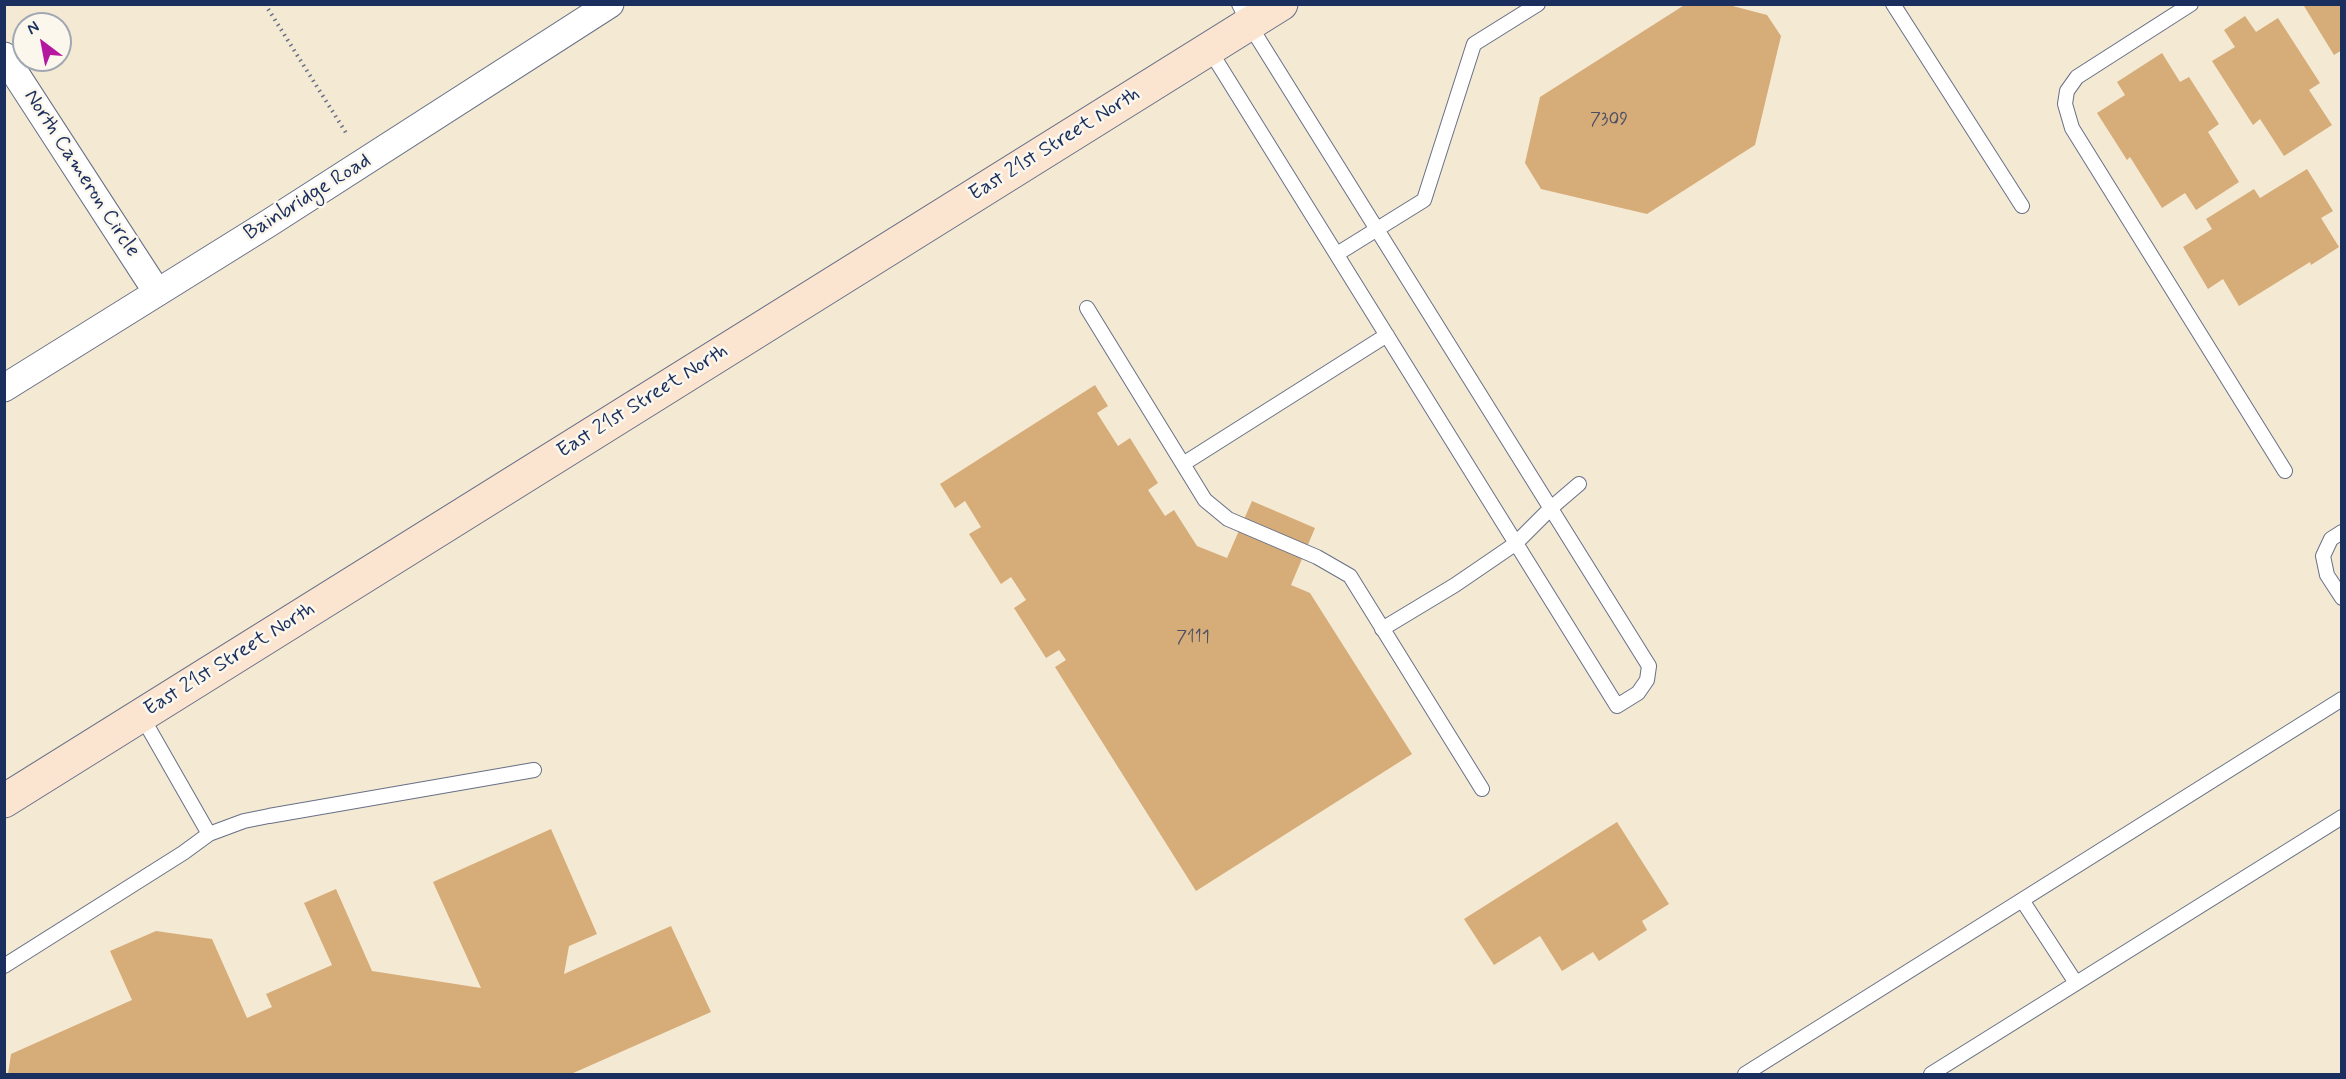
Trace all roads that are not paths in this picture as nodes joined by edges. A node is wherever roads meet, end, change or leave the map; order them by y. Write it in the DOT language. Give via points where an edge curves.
graph roads {
  1 [pos="610,4"];
  2 [pos="1281,4"];
  3 [pos="1538,4"];
  4 [pos="1893,4"];
  5 [pos="2191,4"];
  6 [pos="1244,14"];
  7 [pos="1209,49"];
  8 [pos="4,56"];
  9 [pos="2022,206"];
  10 [pos="1378,230"];
  11 [pos="1337,254"];
  12 [pos="157,292"];
  13 [pos="1087,308"];
  14 [pos="1387,335"];
  15 [pos="4,388"];
  16 [pos="1183,464"];
  17 [pos="2285,471"];
  18 [pos="1579,484"];
  19 [pos="1551,508"];
  20 [pos="2342,532"];
  21 [pos="1515,544"];
  22 [pos="2342,598"];
  23 [pos="1383,629"];
  24 [pos="2342,699"];
  25 [pos="141,715"];
  26 [pos="534,770"];
  27 [pos="1482,789"];
  28 [pos="4,801"];
  29 [pos="2342,817"];
  30 [pos="209,834"];
  31 [pos="2022,900"];
  32 [pos="4,966"];
  33 [pos="2076,983"];
  34 [pos="1745,1074"];
  35 [pos="1931,1074"];
  1 -- 12 [label="street, Bainbridge Road"];
  2 -- 6 [label="main road, East 21st Street North"];
  3 -- 10 [label="lane" via="1474,44 1425,200"];
  4 -- 9 [label="lane"];
  5 -- 17 [label="lane" via="2077,77 2067,91 2065,104 2072,128"];
  6 -- 7 [label="main road, East 21st Street North"];
  6 -- 10 [label="lane"];
  7 -- 11 [label="lane"];
  7 -- 25 [label="main road, East 21st Street North"];
  8 -- 12 [label="street, North Cameron Circle"];
  10 -- 11 [label="lane"];
  10 -- 19 [label="lane"];
  11 -- 14 [label="lane"];
  12 -- 15 [label="street, Bainbridge Road"];
  13 -- 16 [label="lane"];
  14 -- 16 [label="lane"];
  14 -- 21 [label="lane"];
  16 -- 23 [label="lane" via="1205,500 1228,519 1317,557 1350,576"];
  18 -- 19 [label="lane"];
  19 -- 21 [label="lane"];
  19 -- 21 [label="lane" via="1649,666 1647,680 1638,693 1617,706"];
  20 -- 22 [label="lane" via="2331,539 2323,556 2327,575"];
  21 -- 23 [label="lane"];
  23 -- 27 [label="lane"];
  24 -- 31 [label="lane"];
  25 -- 28 [label="main road, East 21st Street North"];
  25 -- 30 [label="lane"];
  26 -- 30 [label="lane" via="269,816"];
  29 -- 33 [label="lane"];
  30 -- 32 [label="lane"];
  31 -- 33 [label="lane"];
  31 -- 34 [label="lane"];
  33 -- 35 [label="lane"];
}
